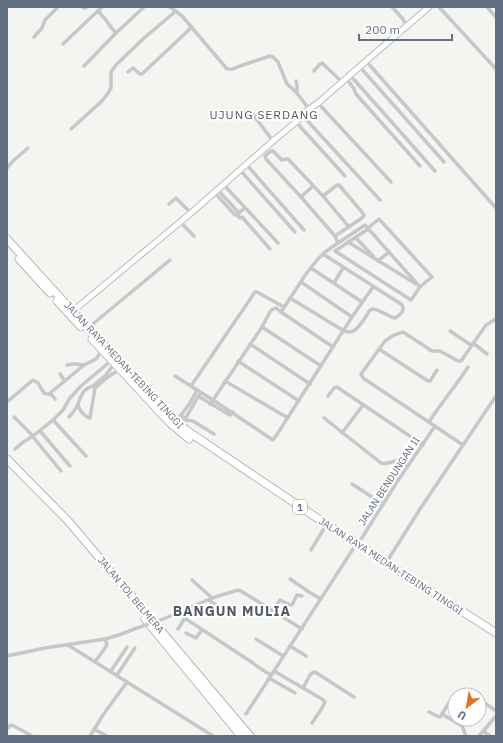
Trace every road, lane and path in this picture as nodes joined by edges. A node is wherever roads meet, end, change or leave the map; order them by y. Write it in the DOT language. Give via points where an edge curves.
graph roads {
  1 [pos="58,7"];
  2 [pos="82,7"];
  3 [pos="87,7"];
  4 [pos="102,7"];
  5 [pos="144,7"];
  6 [pos="170,7"];
  7 [pos="392,7"];
  8 [pos="428,7"];
  9 [pos="439,7"];
  10 [pos="487,7"];
  11 [pos="98,11"];
  12 [pos="176,11"];
  13 [pos="496,17"];
  14 [pos="407,26"];
  15 [pos="192,27"];
  16 [pos="116,33"];
  17 [pos="34,37"];
  18 [pos="63,44"];
  19 [pos="366,61"];
  20 [pos="84,66"];
  21 [pos="360,67"];
  22 [pos="496,69"];
  23 [pos="314,71"];
  24 [pos="128,72"];
  25 [pos="346,79"];
  26 [pos="296,81"];
  27 [pos="298,93"];
  28 [pos="318,103"];
  29 [pos="310,109"];
  30 [pos="303,116"];
  31 [pos="227,117"];
  32 [pos="296,122"];
  33 [pos="71,129"];
  34 [pos="273,141"];
  35 [pos="28,148"];
  36 [pos="444,162"];
  37 [pos="246,164"];
  38 [pos="420,166"];
  39 [pos="7,168"];
  40 [pos="240,170"];
  41 [pos="435,171"];
  42 [pos="346,176"];
  43 [pos="391,182"];
  44 [pos="223,184"];
  45 [pos="313,186"];
  46 [pos="216,191"];
  47 [pos="323,196"];
  48 [pos="301,197"];
  49 [pos="380,200"];
  50 [pos="169,204"];
  51 [pos="245,208"];
  52 [pos="496,208"];
  53 [pos="191,213"];
  54 [pos="239,213"];
  55 [pos="235,214"];
  56 [pos="180,222"];
  57 [pos="349,227"];
  58 [pos="368,229"];
  59 [pos="304,230"];
  60 [pos="295,232"];
  61 [pos="194,236"];
  62 [pos="356,238"];
  63 [pos="7,239"];
  64 [pos="337,239"];
  65 [pos="348,242"];
  66 [pos="278,243"];
  67 [pos="7,246"];
  68 [pos="270,249"];
  69 [pos="389,252"];
  70 [pos="324,253"];
  71 [pos="170,260"];
  72 [pos="377,261"];
  73 [pos="311,268"];
  74 [pos="343,268"];
  75 [pos="301,282"];
  76 [pos="334,282"];
  77 [pos="373,287"];
  78 [pos="420,287"];
  79 [pos="290,298"];
  80 [pos="362,302"];
  81 [pos="284,307"];
  82 [pos="73,311"];
  83 [pos="281,312"];
  84 [pos="352,317"];
  85 [pos="496,319"];
  86 [pos="262,327"];
  87 [pos="88,328"];
  88 [pos="344,331"];
  89 [pos="450,331"];
  90 [pos="250,344"];
  91 [pos="472,344"];
  92 [pos="333,347"];
  93 [pos="380,349"];
  94 [pos="102,350"];
  95 [pos="487,354"];
  96 [pos="238,361"];
  97 [pos="113,362"];
  98 [pos="67,365"];
  99 [pos="84,365"];
  100 [pos="322,366"];
  101 [pos="468,367"];
  102 [pos="120,369"];
  103 [pos="437,370"];
  104 [pos="60,374"];
  105 [pos="107,376"];
  106 [pos="175,376"];
  107 [pos="65,381"];
  108 [pos="225,381"];
  109 [pos="310,384"];
  110 [pos="140,386"];
  111 [pos="192,386"];
  112 [pos="94,387"];
  113 [pos="197,390"];
  114 [pos="201,392"];
  115 [pos="49,394"];
  116 [pos="198,396"];
  117 [pos="328,396"];
  118 [pos="496,396"];
  119 [pos="55,399"];
  120 [pos="213,400"];
  121 [pos="299,401"];
  122 [pos="7,402"];
  123 [pos="210,404"];
  124 [pos="78,405"];
  125 [pos="363,405"];
  126 [pos="233,412"];
  127 [pos="14,417"];
  128 [pos="178,417"];
  129 [pos="69,418"];
  130 [pos="288,418"];
  131 [pos="324,418"];
  132 [pos="185,419"];
  133 [pos="53,420"];
  134 [pos="429,422"];
  135 [pos="181,426"];
  136 [pos="435,426"];
  137 [pos="40,431"];
  138 [pos="342,433"];
  139 [pos="214,434"];
  140 [pos="33,437"];
  141 [pos="463,444"];
  142 [pos="423,445"];
  143 [pos="15,449"];
  144 [pos="86,456"];
  145 [pos="7,459"];
  146 [pos="7,465"];
  147 [pos="70,466"];
  148 [pos="408,466"];
  149 [pos="61,471"];
  150 [pos="352,484"];
  151 [pos="383,504"];
  152 [pos="325,527"];
  153 [pos="85,544"];
  154 [pos="356,545"];
  155 [pos="311,550"];
  156 [pos="386,563"];
  157 [pos="290,579"];
  158 [pos="192,580"];
  159 [pos="302,596"];
  160 [pos="211,599"];
  161 [pos="321,599"];
  162 [pos="199,604"];
  163 [pos="273,611"];
  164 [pos="231,616"];
  165 [pos="185,618"];
  166 [pos="178,628"];
  167 [pos="302,629"];
  168 [pos="202,630"];
  169 [pos="186,633"];
  170 [pos="496,633"];
  171 [pos="496,636"];
  172 [pos="105,639"];
  173 [pos="256,639"];
  174 [pos="68,645"];
  175 [pos="290,646"];
  176 [pos="127,647"];
  177 [pos="135,648"];
  178 [pos="7,656"];
  179 [pos="283,656"];
  180 [pos="306,656"];
  181 [pos="95,662"];
  182 [pos="111,671"];
  183 [pos="274,671"];
  184 [pos="117,676"];
  185 [pos="270,677"];
  186 [pos="127,682"];
  187 [pos="302,688"];
  188 [pos="295,693"];
  189 [pos="354,697"];
  190 [pos="487,705"];
  191 [pos="447,706"];
  192 [pos="496,711"];
  193 [pos="429,712"];
  194 [pos="246,714"];
  195 [pos="442,714"];
  196 [pos="496,716"];
  197 [pos="447,717"];
  198 [pos="312,723"];
  199 [pos="7,729"];
  200 [pos="94,729"];
  201 [pos="483,731"];
  202 [pos="32,736"];
  203 [pos="90,736"];
  204 [pos="108,736"];
  205 [pos="213,736"];
  206 [pos="241,736"];
  207 [pos="250,736"];
  208 [pos="479,736"];
  209 [pos="490,736"];
  1 -- 17 [label="street" via="45,20"];
  2 -- 3 [label="street"];
  4 -- 11 [label="street"];
  5 -- 16 [label="street"];
  6 -- 12 [label="street"];
  7 -- 14 [label="street"];
  8 -- 14 [label="main road"];
  9 -- 22 [label="street"];
  10 -- 13 [label="street"];
  11 -- 16 [label="street"];
  11 -- 18 [label="street"];
  12 -- 15 [label="street"];
  12 -- 33 [label="street" via="116,65 111,72 111,88 108,93"];
  14 -- 19 [label="main road"];
  15 -- 24 [label="street" via="142,74 133,68"];
  15 -- 27 [label="street" via="229,70 270,56 275,58 287,84"];
  16 -- 20 [label="street"];
  19 -- 21 [label="main road"];
  19 -- 52 [label="street"];
  21 -- 25 [label="main road"];
  21 -- 36 [label="street"];
  23 -- 25 [label="street" via="322,63"];
  25 -- 28 [label="main road"];
  25 -- 38 [label="street" via="356,94"];
  25 -- 41 [label="street"];
  26 -- 27 [label="street"];
  27 -- 29 [label="street"];
  28 -- 29 [label="main road"];
  28 -- 43 [label="street"];
  29 -- 30 [label="main road"];
  30 -- 32 [label="main road"];
  30 -- 49 [label="street"];
  31 -- 34 [label="street" via="251,112"];
  32 -- 34 [label="main road"];
  32 -- 42 [label="street"];
  34 -- 37 [label="main road"];
  35 -- 39 [label="street"];
  37 -- 40 [label="main road"];
  37 -- 59 [label="street"];
  40 -- 44 [label="main road"];
  40 -- 60 [label="street"];
  44 -- 46 [label="main road"];
  44 -- 51 [label="street"];
  45 -- 47 [label="street"];
  45 -- 48 [label="street"];
  45 -- 48 [label="street" via="288,159 282,160 273,151 265,156"];
  46 -- 53 [label="main road"];
  46 -- 54 [label="street"];
  46 -- 55 [label="street"];
  47 -- 57 [label="street"];
  47 -- 57 [label="street" via="341,186 364,214"];
  48 -- 64 [label="street"];
  50 -- 53 [label="street" via="176,198"];
  51 -- 54 [label="street"];
  51 -- 66 [label="street"];
  53 -- 56 [label="main road"];
  54 -- 68 [label="street" via="237,215 242,217"];
  56 -- 61 [label="street"];
  56 -- 82 [label="main road"];
  57 -- 64 [label="street"];
  58 -- 62 [label="street"];
  58 -- 64 [label="street" via="365,225"];
  58 -- 69 [label="street"];
  58 -- 78 [label="street" via="379,219 432,277"];
  62 -- 65 [label="street"];
  62 -- 72 [label="street"];
  63 -- 82 [label="highway, JALAN RAYA MEDAN-TEBING TINGGI / 1"];
  64 -- 70 [label="street"];
  65 -- 72 [label="street"];
  65 -- 78 [label="street" via="335,251 411,300"];
  67 -- 94 [label="highway, JALAN RAYA MEDAN-TEBING TINGGI / 1"];
  69 -- 72 [label="street"];
  69 -- 78 [label="street"];
  70 -- 73 [label="street"];
  70 -- 74 [label="street"];
  71 -- 87 [label="street"];
  72 -- 78 [label="street"];
  73 -- 75 [label="street"];
  73 -- 76 [label="street"];
  74 -- 76 [label="street"];
  74 -- 77 [label="street"];
  75 -- 79 [label="street"];
  75 -- 84 [label="street"];
  76 -- 80 [label="street"];
  77 -- 80 [label="street"];
  77 -- 88 [label="street" via="403,306 400,315 395,318 373,309 355,331"];
  79 -- 81 [label="street"];
  79 -- 88 [label="street"];
  80 -- 84 [label="street"];
  81 -- 83 [label="street"];
  81 -- 111 [label="street" via="255,292"];
  82 -- 87 [label="highway, JALAN RAYA MEDAN-TEBING TINGGI / 1"];
  83 -- 86 [label="street" via="276,308 271,310"];
  83 -- 92 [label="street"];
  84 -- 88 [label="street"];
  85 -- 91 [label="street" via="486,325"];
  86 -- 90 [label="street"];
  86 -- 100 [label="street"];
  87 -- 110 [label="highway, JALAN RAYA MEDAN-TEBING TINGGI / 1"];
  88 -- 92 [label="street"];
  89 -- 91 [label="street"];
  90 -- 96 [label="street"];
  90 -- 109 [label="street"];
  91 -- 93 [label="street" via="459,362 440,351 432,351 403,332 388,339"];
  91 -- 95 [label="street"];
  92 -- 100 [label="street"];
  93 -- 103 [label="street" via="428,381"];
  93 -- 134 [label="street" via="362,372 362,377"];
  94 -- 97 [label="highway, JALAN RAYA MEDAN-TEBING TINGGI / 1"];
  94 -- 99 [label="street" via="96,359"];
  96 -- 108 [label="street"];
  96 -- 121 [label="street"];
  97 -- 102 [label="highway, JALAN RAYA MEDAN-TEBING TINGGI / 1"];
  97 -- 105 [label="street"];
  97 -- 133 [label="street" via="81,386"];
  98 -- 99 [label="street"];
  99 -- 107 [label="street"];
  100 -- 109 [label="street"];
  101 -- 134 [label="street"];
  102 -- 105 [label="street"];
  102 -- 110 [label="highway, JALAN RAYA MEDAN-TEBING TINGGI / 1"];
  104 -- 107 [label="street"];
  105 -- 112 [label="street"];
  106 -- 111 [label="street"];
  107 -- 115 [label="street"];
  108 -- 120 [label="street"];
  108 -- 130 [label="street"];
  109 -- 121 [label="street"];
  110 -- 128 [label="highway, JALAN RAYA MEDAN-TEBING TINGGI / 1"];
  110 -- 152 [label="highway, JALAN RAYA MEDAN-TEBING TINGGI / 1" via="169,422 192,440"];
  111 -- 113 [label="street"];
  112 -- 124 [label="street" via="84,391"];
  112 -- 124 [label="street" via="90,418 78,408"];
  113 -- 114 [label="street"];
  113 -- 128 [label="street"];
  114 -- 116 [label="street"];
  114 -- 120 [label="street"];
  115 -- 119 [label="street"];
  115 -- 122 [label="street" via="44,393 33,380"];
  116 -- 123 [label="street"];
  116 -- 132 [label="street"];
  117 -- 125 [label="street" via="336,387"];
  118 -- 141 [label="street"];
  120 -- 123 [label="street"];
  120 -- 126 [label="street"];
  121 -- 130 [label="street"];
  123 -- 126 [label="street" via="230,415"];
  124 -- 129 [label="street"];
  125 -- 138 [label="street"];
  125 -- 142 [label="street"];
  126 -- 130 [label="street" via="273,440"];
  127 -- 140 [label="street"];
  128 -- 132 [label="street"];
  128 -- 135 [label="highway, JALAN RAYA MEDAN-TEBING TINGGI / 1"];
  131 -- 138 [label="street"];
  132 -- 135 [label="street"];
  132 -- 139 [label="street"];
  133 -- 137 [label="street"];
  133 -- 144 [label="street"];
  134 -- 136 [label="street"];
  135 -- 154 [label="highway, JALAN RAYA MEDAN-TEBING TINGGI / 1"];
  136 -- 141 [label="street"];
  136 -- 142 [label="street, JALAN BENDUNGAN II"];
  137 -- 140 [label="street"];
  137 -- 147 [label="street"];
  138 -- 148 [label="street" via="381,463 400,461"];
  140 -- 143 [label="street"];
  140 -- 149 [label="street"];
  141 -- 156 [label="street"];
  142 -- 148 [label="street, JALAN BENDUNGAN II"];
  145 -- 153 [label="highway, JALAN TOL BELMERA" via="64,517"];
  146 -- 153 [label="highway, JALAN TOL BELMERA"];
  148 -- 151 [label="street, JALAN BENDUNGAN II"];
  150 -- 151 [label="street"];
  151 -- 154 [label="street, JALAN BENDUNGAN II"];
  152 -- 154 [label="highway, JALAN RAYA MEDAN-TEBING TINGGI / 1"];
  152 -- 155 [label="street"];
  153 -- 206 [label="highway, JALAN TOL BELMERA"];
  153 -- 207 [label="highway, JALAN TOL BELMERA"];
  154 -- 156 [label="highway, JALAN RAYA MEDAN-TEBING TINGGI / 1"];
  154 -- 161 [label="street, JALAN BENDUNGAN II"];
  154 -- 171 [label="highway, JALAN RAYA MEDAN-TEBING TINGGI / 1"];
  156 -- 170 [label="highway, JALAN RAYA MEDAN-TEBING TINGGI / 1"];
  157 -- 161 [label="street"];
  158 -- 160 [label="street"];
  159 -- 163 [label="street" via="297,595 290,605 280,600"];
  160 -- 162 [label="street"];
  160 -- 163 [label="street" via="238,590"];
  160 -- 164 [label="street"];
  161 -- 167 [label="street, JALAN BENDUNGAN II"];
  162 -- 165 [label="street" via="183,616"];
  162 -- 172 [label="street, bridge"];
  163 -- 167 [label="street"];
  165 -- 166 [label="street"];
  165 -- 168 [label="street"];
  167 -- 175 [label="street, JALAN BENDUNGAN II"];
  168 -- 169 [label="street" via="196,638"];
  168 -- 185 [label="street"];
  172 -- 174 [label="street"];
  172 -- 181 [label="street" via="107,645"];
  173 -- 179 [label="street"];
  174 -- 178 [label="street"];
  174 -- 181 [label="street"];
  175 -- 179 [label="street, JALAN BENDUNGAN II"];
  175 -- 180 [label="street"];
  176 -- 182 [label="street"];
  177 -- 184 [label="street"];
  179 -- 183 [label="street, JALAN BENDUNGAN II"];
  181 -- 182 [label="street"];
  182 -- 184 [label="street"];
  183 -- 185 [label="street, JALAN BENDUNGAN II"];
  183 -- 187 [label="street"];
  184 -- 186 [label="street"];
  185 -- 188 [label="street"];
  185 -- 194 [label="street, JALAN BENDUNGAN II"];
  186 -- 200 [label="street"];
  186 -- 205 [label="street"];
  187 -- 189 [label="street" via="315,672"];
  187 -- 198 [label="street" via="325,702"];
  190 -- 192 [label="street"];
  191 -- 195 [label="street"];
  193 -- 195 [label="street" via="439,717"];
  195 -- 197 [label="street"];
  196 -- 201 [label="street"];
  199 -- 202 [label="street" via="12,725"];
  200 -- 203 [label="street"];
  200 -- 204 [label="street"];
  201 -- 208 [label="street"];
  201 -- 209 [label="street"];
}
